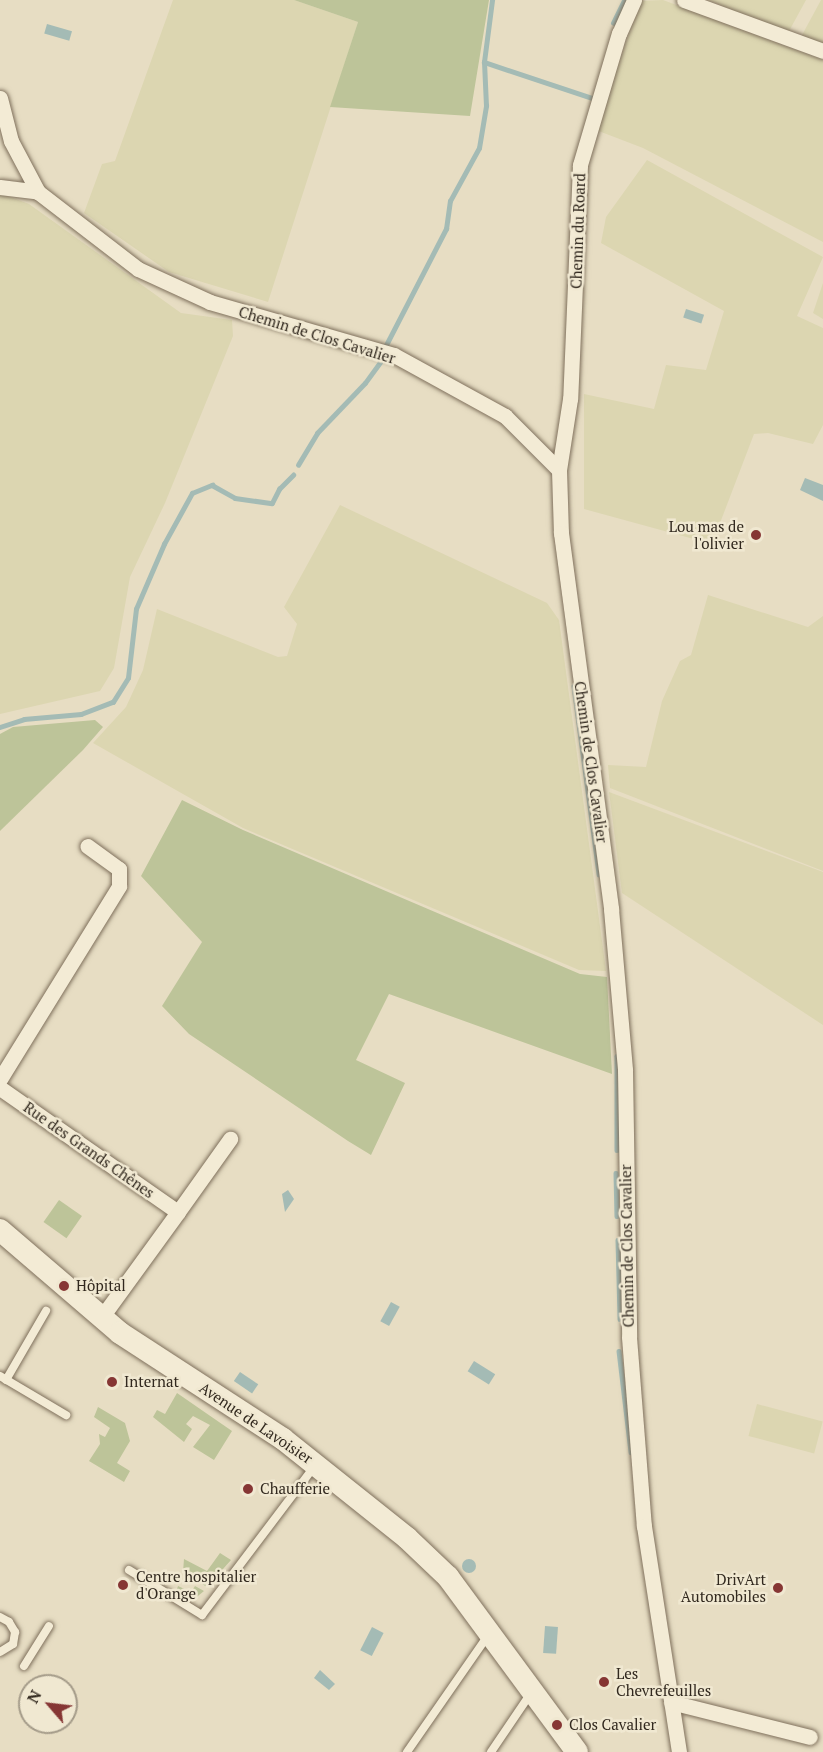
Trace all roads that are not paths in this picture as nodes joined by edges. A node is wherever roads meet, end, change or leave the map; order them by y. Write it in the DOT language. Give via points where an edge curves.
graph roads {
  1 [pos="634,0"];
  2 [pos="684,0"];
  3 [pos="823,51"];
  4 [pos="0,98"];
  5 [pos="0,187"];
  6 [pos="38,192"];
  7 [pos="559,470"];
  8 [pos="87,846"];
  9 [pos="0,1079"];
  10 [pos="0,1088"];
  11 [pos="230,1139"];
  12 [pos="178,1212"];
  13 [pos="0,1230"];
  14 [pos="46,1311"];
  15 [pos="101,1318"];
  16 [pos="3,1378"];
  17 [pos="66,1415"];
  18 [pos="316,1463"];
  19 [pos="129,1570"];
  20 [pos="0,1617"];
  21 [pos="49,1626"];
  22 [pos="490,1633"];
  23 [pos="0,1652"];
  24 [pos="24,1666"];
  25 [pos="532,1691"];
  26 [pos="671,1702"];
  27 [pos="810,1737"];
  28 [pos="407,1752"];
  29 [pos="491,1752"];
  30 [pos="577,1752"];
  31 [pos="679,1752"];
  1 -- 7 [label="street, Chemin du Roard" via="619,33 580,165 570,399"];
  2 -- 3 [label="street"];
  4 -- 6 [label="street, Chemin de Clos Cavalier" via="11,141"];
  5 -- 6 [label="street"];
  6 -- 7 [label="street, Chemin de Clos Cavalier" via="121,256 171,287 281,325 394,355 465,392 505,416"];
  7 -- 26 [label="street, Chemin de Clos Cavalier" via="561,533 611,909 625,1070 628,1337 644,1526"];
  8 -- 9 [label="street" via="119,869 119,886"];
  10 -- 12 [label="street, Rue des Grands Chênes"];
  11 -- 12 [label="street"];
  12 -- 15 [label="street"];
  13 -- 15 [label="street, Avenue de Lavoisier"];
  14 -- 16 [label="lane"];
  15 -- 18 [label="street, Avenue de Lavoisier"];
  16 -- 17 [label="lane"];
  18 -- 19 [label="lane" via="202,1615"];
  18 -- 22 [label="street, Avenue de Lavoisier" via="427,1556"];
  20 -- 23 [label="lane" via="13,1627 15,1638 9,1648"];
  21 -- 24 [label="lane"];
  22 -- 25 [label="street, Avenue de Lavoisier"];
  22 -- 28 [label="lane" via="463,1666"];
  25 -- 29 [label="lane"];
  25 -- 30 [label="street, Avenue de Lavoisier"];
  26 -- 27 [label="street"];
  26 -- 31 [label="street, Chemin de Clos Cavalier"];
}
